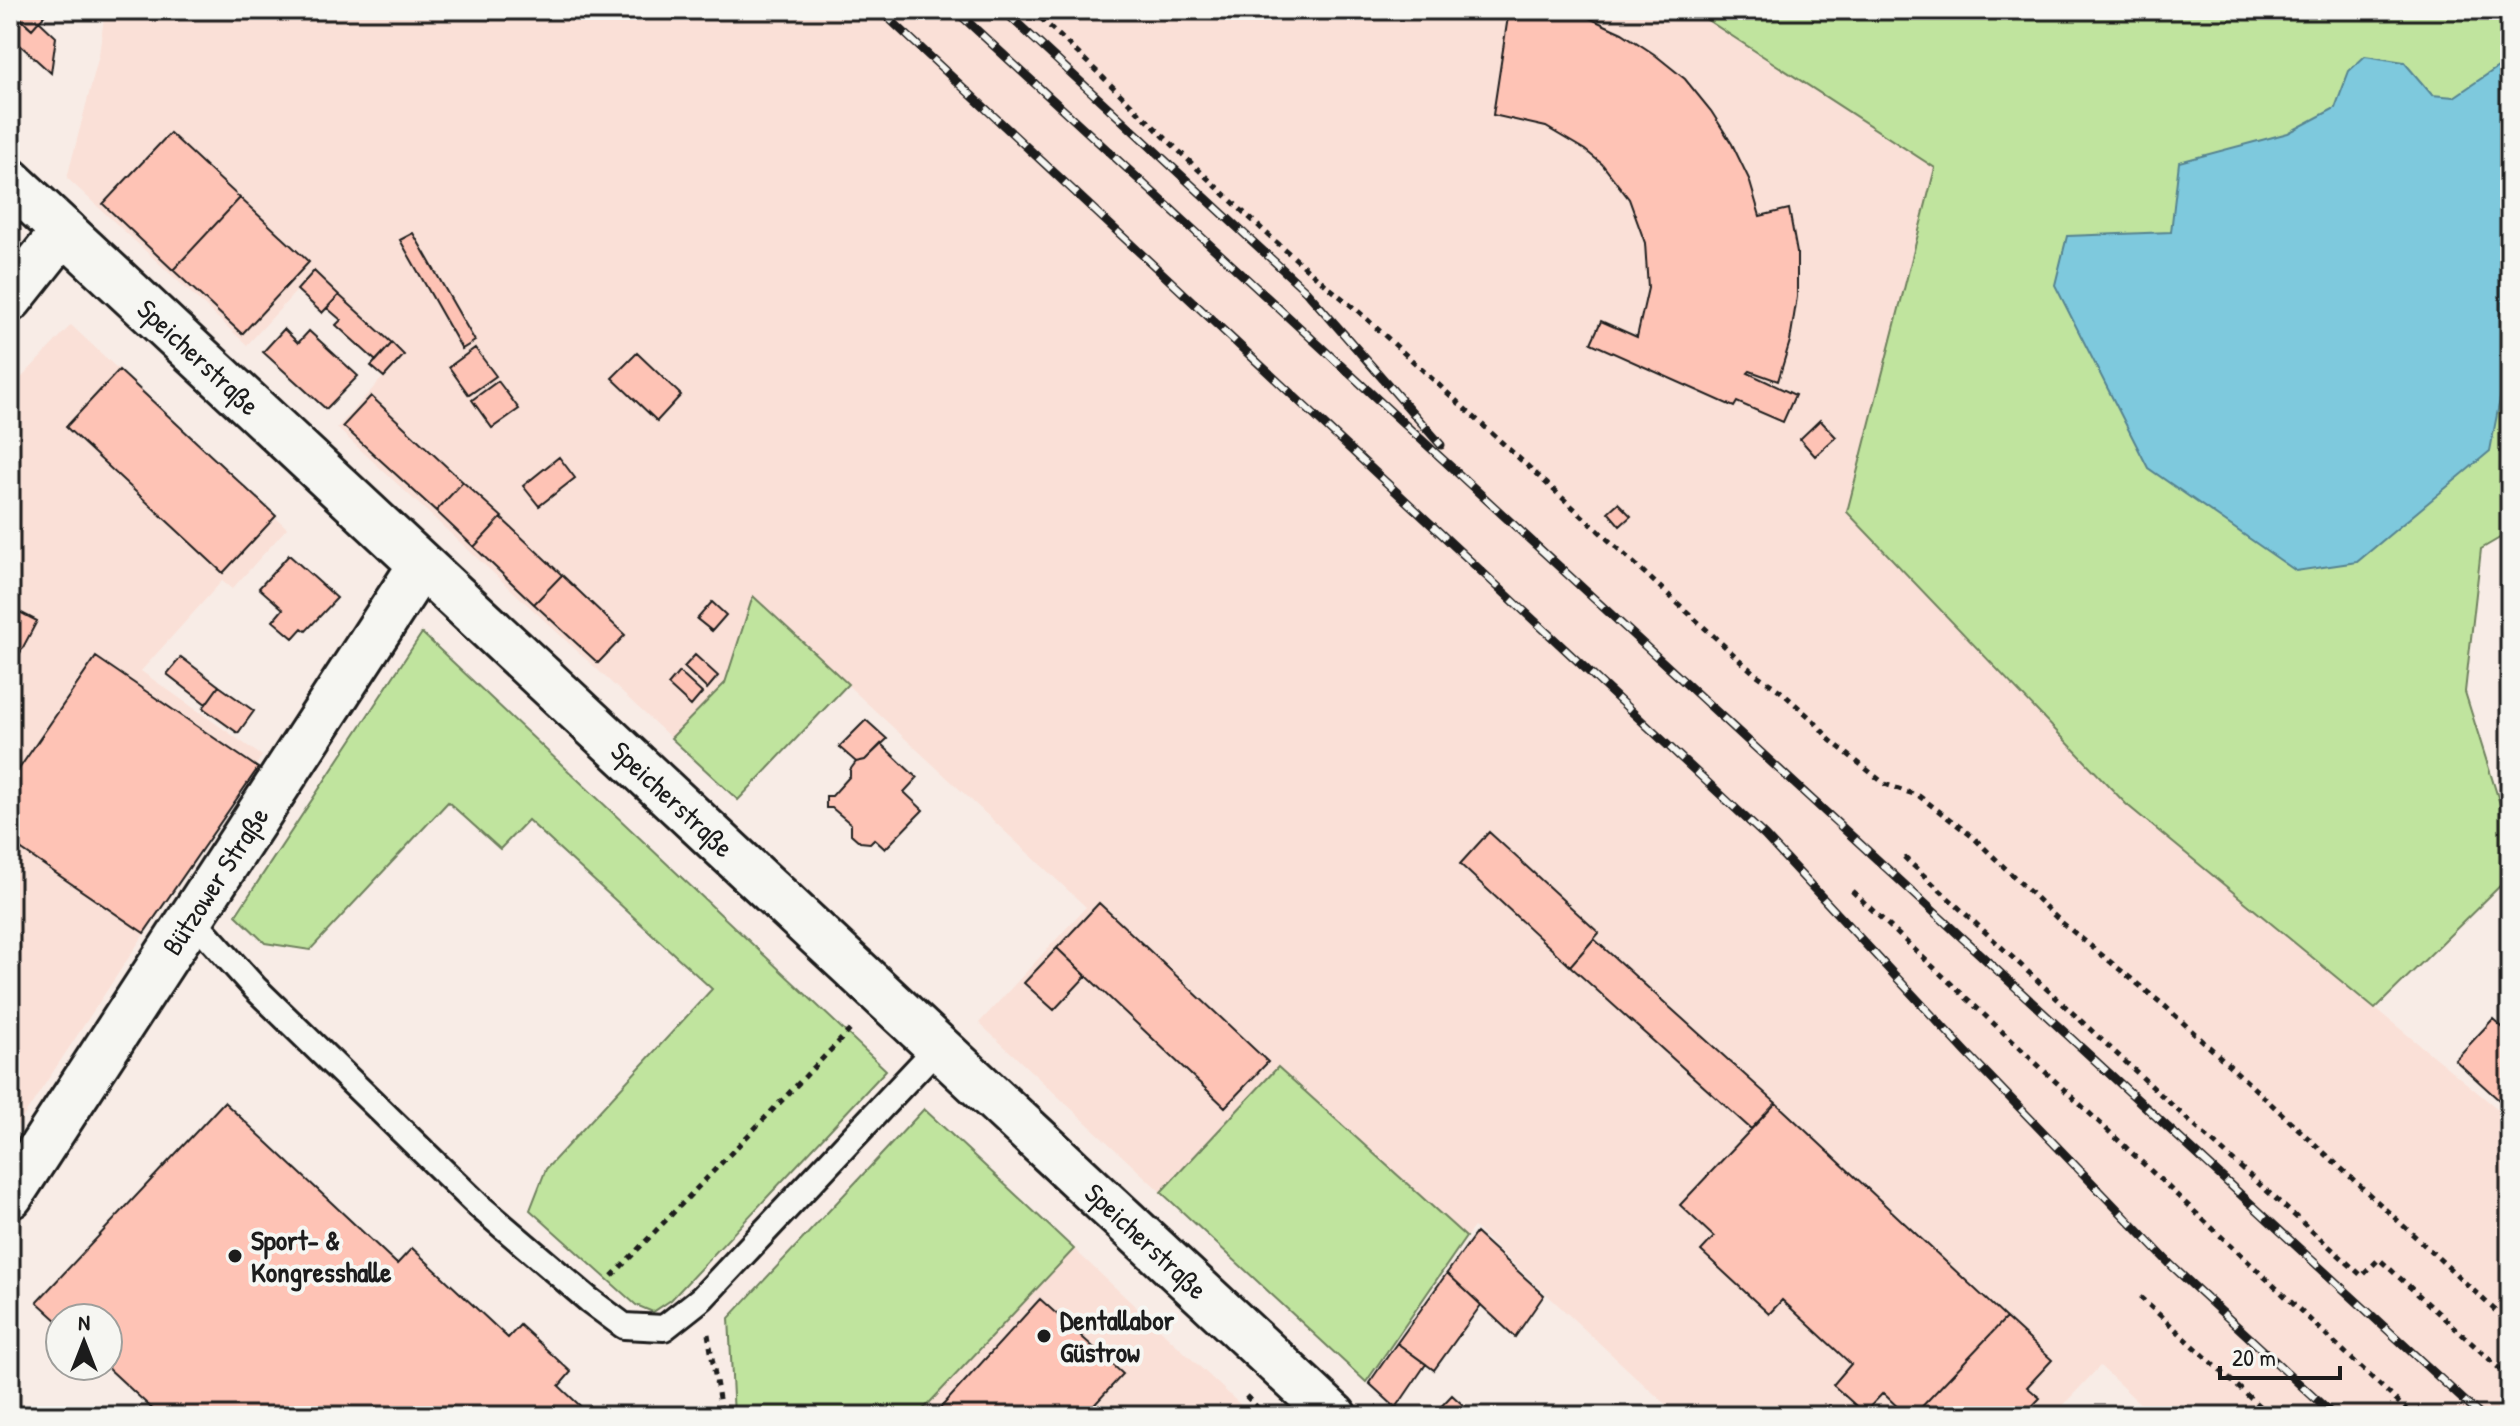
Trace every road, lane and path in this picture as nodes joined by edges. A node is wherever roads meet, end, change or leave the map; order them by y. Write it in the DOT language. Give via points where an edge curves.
graph roads {
  1 [pos="1032,10"];
  2 [pos="10,181"];
  3 [pos="64,231"];
  4 [pos="10,299"];
  5 [pos="421,565"];
  6 [pos="1904,857"];
  7 [pos="1852,891"];
  8 [pos="191,917"];
  9 [pos="852,1028"];
  10 [pos="938,1047"];
  11 [pos="10,1196"];
  12 [pos="2140,1297"];
  13 [pos="702,1298"];
  14 [pos="589,1300"];
  15 [pos="2510,1324"];
  16 [pos="2510,1378"];
  17 [pos="722,1416"];
  18 [pos="1334,1416"];
  19 [pos="2270,1416"];
  20 [pos="2413,1416"];
  1 -- 15 [label="path" via="1197,170 1754,673 1885,784 1919,796 1973,837"];
  2 -- 3 [label="street, Speicherstraße"];
  3 -- 4 [label="street"];
  3 -- 5 [label="street, Speicherstraße"];
  5 -- 8 [label="street, Bützower Straße"];
  5 -- 10 [label="street, Speicherstraße"];
  6 -- 16 [label="path" via="2362,1276 2379,1259"];
  7 -- 20 [label="path"];
  8 -- 11 [label="street, Bützower Straße"];
  8 -- 14 [label="lane" via="255,988 478,1205"];
  9 -- 14 [label="path"];
  10 -- 13 [label="lane"];
  10 -- 18 [label="street, Speicherstraße"];
  12 -- 19 [label="path"];
  13 -- 14 [label="lane" via="664,1328 624,1326"];
  13 -- 17 [label="path"];
}
